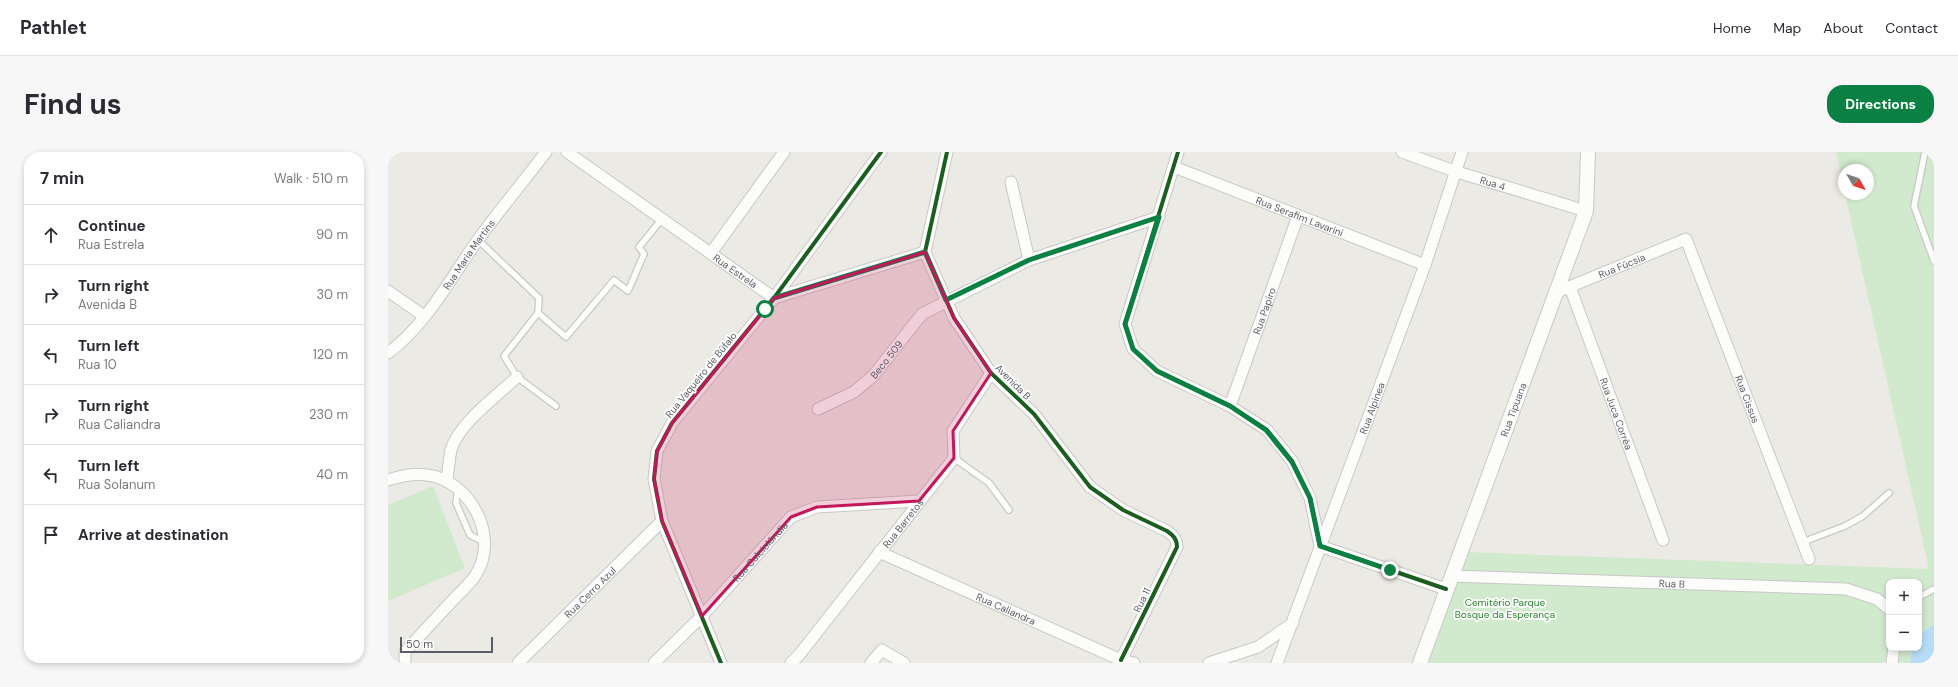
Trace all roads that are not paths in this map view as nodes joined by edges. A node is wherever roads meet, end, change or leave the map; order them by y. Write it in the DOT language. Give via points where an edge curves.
graph roads {
  1 [pos="546,152"];
  2 [pos="567,152"];
  3 [pos="784,152"];
  4 [pos="881,152"];
  5 [pos="947,152"];
  6 [pos="1178,152"];
  7 [pos="1402,152"];
  8 [pos="1462,152"];
  9 [pos="1588,152"];
  10 [pos="1925,152"];
  11 [pos="1174,167"];
  12 [pos="1457,172"];
  13 [pos="1011,182"];
  14 [pos="1586,211"];
  15 [pos="1298,216"];
  16 [pos="1159,217"];
  17 [pos="662,219"];
  18 [pos="478,240"];
  19 [pos="1686,240"];
  20 [pos="925,252"];
  21 [pos="711,253"];
  22 [pos="1029,260"];
  23 [pos="1934,261"];
  24 [pos="1425,265"];
  25 [pos="388,290"];
  26 [pos="1564,290"];
  27 [pos="774,298"];
  28 [pos="946,300"];
  29 [pos="538,313"];
  30 [pos="424,316"];
  31 [pos="388,353"];
  32 [pos="991,373"];
  33 [pos="518,377"];
  34 [pos="556,406"];
  35 [pos="1230,406"];
  36 [pos="818,410"];
  37 [pos="954,458"];
  38 [pos="388,480"];
  39 [pos="447,481"];
  40 [pos="458,489"];
  41 [pos="1889,493"];
  42 [pos="919,501"];
  43 [pos="1009,510"];
  44 [pos="662,521"];
  45 [pos="1663,540"];
  46 [pos="484,542"];
  47 [pos="1803,542"];
  48 [pos="1320,546"];
  49 [pos="1177,547"];
  50 [pos="879,552"];
  51 [pos="1809,559"];
  52 [pos="1448,583"];
  53 [pos="1934,589"];
  54 [pos="1922,595"];
  55 [pos="1886,606"];
  56 [pos="702,616"];
  57 [pos="1293,623"];
  58 [pos="1894,651"];
  59 [pos="1120,660"];
  60 [pos="406,663"];
  61 [pos="518,663"];
  62 [pos="654,663"];
  63 [pos="721,663"];
  64 [pos="791,663"];
  65 [pos="871,663"];
  66 [pos="904,663"];
  67 [pos="1134,663"];
  68 [pos="1209,663"];
  69 [pos="1277,663"];
  70 [pos="1420,663"];
  71 [pos="1892,663"];
  1 -- 18 [label="street, Rua Maria Martins"];
  2 -- 17 [label="street, Rua Estrela"];
  3 -- 21 [label="street"];
  4 -- 27 [label="street, Rua Vaqueiro de Búfalo"];
  5 -- 20 [label="street"];
  6 -- 11 [label="street"];
  7 -- 12 [label="street, Rua 4"];
  8 -- 12 [label="street, Rua Alpinea"];
  9 -- 14 [label="street, Rua Tipuana"];
  10 -- 23 [label="lane" via="1914,206"];
  11 -- 15 [label="street, Rua Serafim Lavarini"];
  11 -- 16 [label="street"];
  12 -- 14 [label="street, Rua 4"];
  12 -- 24 [label="street, Rua Alpinea"];
  13 -- 22 [label="street"];
  14 -- 26 [label="street, Rua Tipuana"];
  15 -- 24 [label="street, Rua Serafim Lavarini"];
  15 -- 35 [label="street, Rua Papiro"];
  16 -- 22 [label="street, Beco 509"];
  16 -- 35 [label="street" via="1125,324 1133,349 1157,371"];
  17 -- 21 [label="street, Rua Estrela"];
  17 -- 29 [label="lane" via="639,247 644,254 628,291 614,280 566,337"];
  18 -- 29 [label="lane" via="539,298"];
  18 -- 30 [label="street, Rua Maria Martins"];
  19 -- 26 [label="street, Rua Fúcsia"];
  19 -- 47 [label="street, Rua Cissus"];
  20 -- 27 [label="street"];
  20 -- 28 [label="street, Avenida B"];
  21 -- 27 [label="street, Rua Estrela"];
  22 -- 28 [label="street, Beco 509"];
  24 -- 48 [label="street, Rua Alpinea"];
  25 -- 30 [label="street"];
  26 -- 45 [label="street, Rua Juca Corrêa"];
  26 -- 52 [label="street, Rua Tipuana"];
  27 -- 44 [label="street, Rua Vaqueiro de Búfalo" via="672,423 657,450 654,479"];
  28 -- 32 [label="street, Avenida B" via="954,318"];
  28 -- 36 [label="street, Beco 509" via="922,314 874,376 854,392"];
  29 -- 33 [label="lane" via="504,356"];
  30 -- 31 [label="street, Rua Maria Martins" via="398,346"];
  32 -- 37 [label="street" via="953,431"];
  32 -- 49 [label="street, Avenida B" via="1034,414 1090,487 1124,510 1167,530 1173,535"];
  33 -- 34 [label="lane"];
  33 -- 39 [label="street" via="472,419 456,438 451,450"];
  35 -- 48 [label="street" via="1266,430 1292,462 1310,498"];
  37 -- 42 [label="street, Rua Barretos"];
  37 -- 43 [label="lane" via="989,483"];
  38 -- 39 [label="street" via="406,475 427,475"];
  39 -- 40 [label="street"];
  40 -- 46 [label="street" via="465,494 477,512 484,533"];
  40 -- 46 [label="lane" via="456,502 470,535"];
  41 -- 47 [label="lane" via="1863,516 1845,526"];
  42 -- 50 [label="street, Rua Barretos"];
  42 -- 56 [label="street, Rua Calciolândia" via="817,507 791,517"];
  44 -- 56 [label="street, Rua Vaqueiro de Búfalo"];
  44 -- 61 [label="street, Rua Cerro Azul"];
  46 -- 60 [label="street" via="476,575 405,652"];
  47 -- 51 [label="street, Rua Cissus"];
  48 -- 52 [label="street, Rua B"];
  48 -- 57 [label="street, Rua Alpinea"];
  49 -- 59 [label="street, Rua 11"];
  50 -- 59 [label="street, Rua Caliandra"];
  50 -- 64 [label="street, Rua Barretos"];
  52 -- 55 [label="street, Rua B" via="1846,589 1877,599"];
  52 -- 70 [label="street, Rua Tipuana"];
  53 -- 54 [label="lane"];
  56 -- 62 [label="street, Rua Calciolândia"];
  56 -- 63 [label="street, Rua Vaqueiro de Búfalo"];
  57 -- 68 [label="street" via="1258,646"];
  57 -- 69 [label="street, Rua Alpinea"];
  58 -- 71 [label="street"];
  59 -- 67 [label="street, Rua Caliandra"];
  65 -- 66 [label="street" via="882,650"];
}
